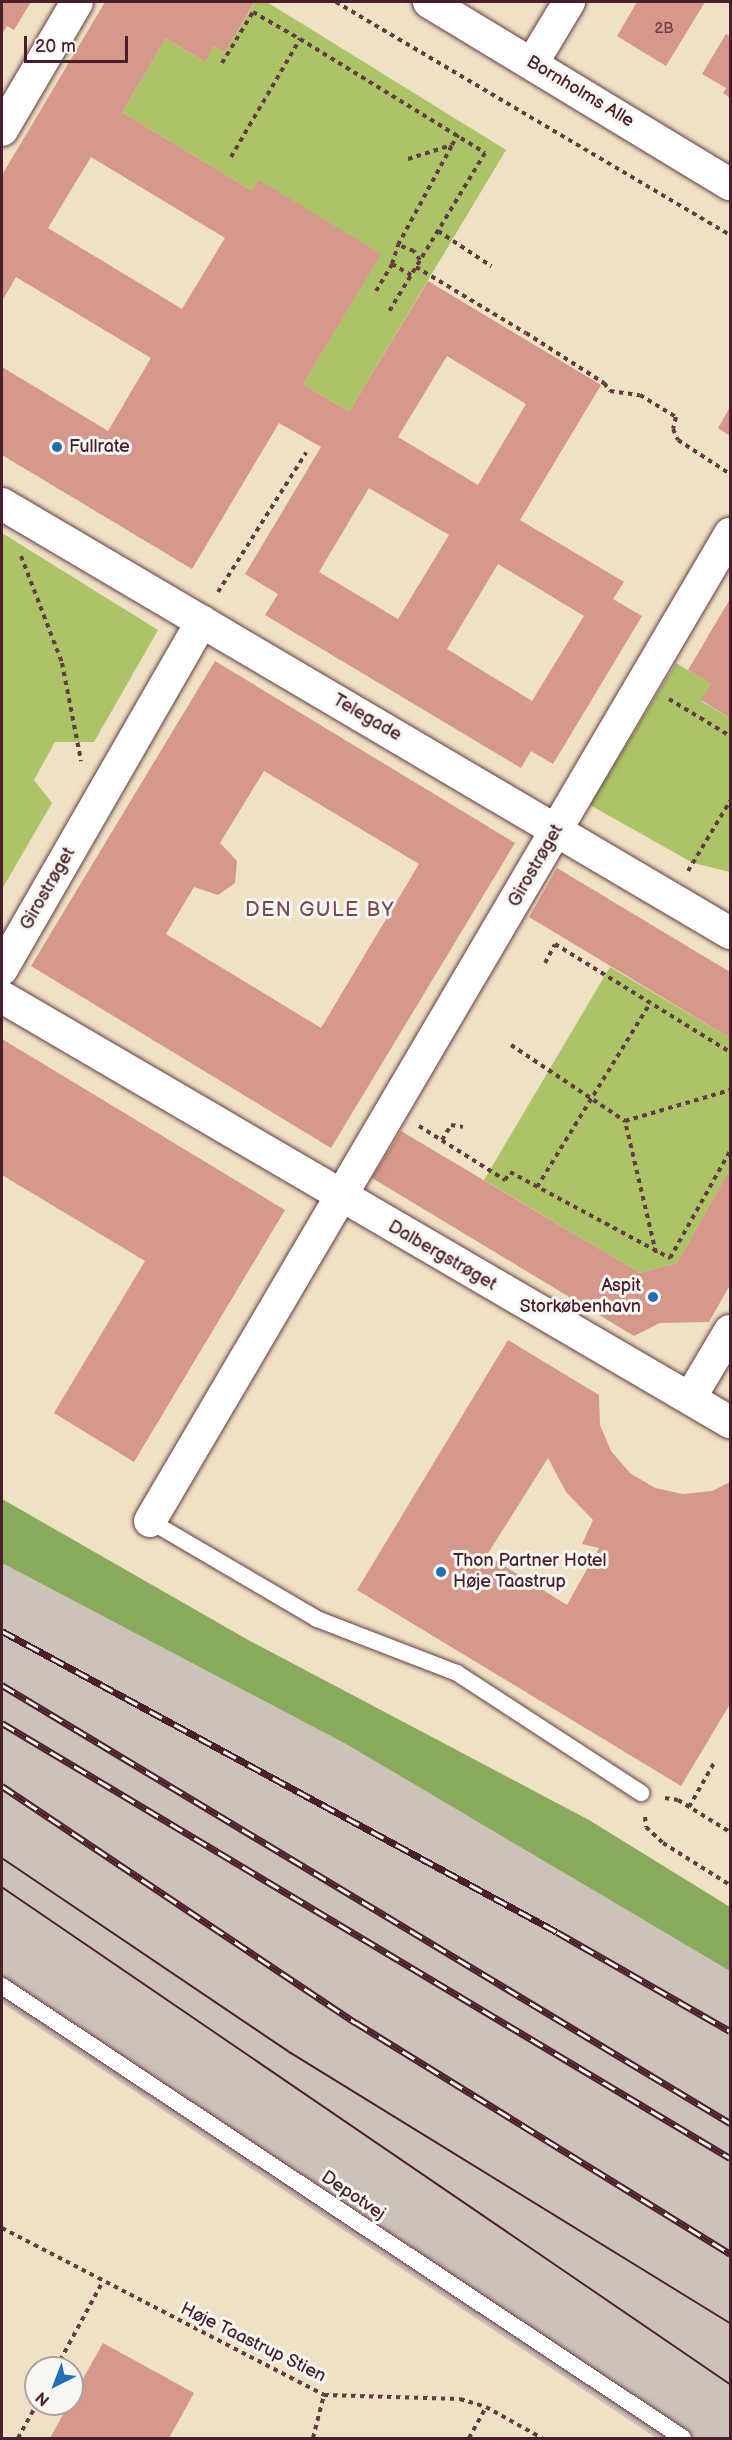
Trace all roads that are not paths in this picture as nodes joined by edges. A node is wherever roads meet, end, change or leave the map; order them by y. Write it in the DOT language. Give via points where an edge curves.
graph roads {
  1 [pos="77,2"];
  2 [pos="429,2"];
  3 [pos="569,2"];
  4 [pos="533,62"];
  5 [pos="2,130"];
  6 [pos="730,184"];
  7 [pos="2,504"];
  8 [pos="730,534"];
  9 [pos="202,621"];
  10 [pos="557,829"];
  11 [pos="730,933"];
  12 [pos="2,969"];
  13 [pos="2,997"];
  14 [pos="341,1197"];
  15 [pos="730,1331"];
  16 [pos="690,1398"];
  17 [pos="730,1422"];
  18 [pos="150,1521"];
  19 [pos="641,1793"];
  20 [pos="2,1986"];
  21 [pos="683,2439"];
  1 -- 5 [label="street"];
  2 -- 4 [label="street, Bornholms Alle"];
  3 -- 4 [label="street"];
  4 -- 6 [label="street, Bornholms Alle"];
  7 -- 9 [label="street, Telegade"];
  8 -- 10 [label="street, Girostrøget"];
  9 -- 10 [label="street, Telegade"];
  9 -- 12 [label="street, Girostrøget"];
  10 -- 11 [label="street, Telegade"];
  10 -- 14 [label="street, Girostrøget"];
  13 -- 14 [label="street, Dalbergstrøget"];
  14 -- 16 [label="street, Dalbergstrøget"];
  14 -- 18 [label="street"];
  15 -- 16 [label="street"];
  16 -- 17 [label="street, Dalbergstrøget"];
  18 -- 19 [label="lane" via="317,1619 457,1673"];
  20 -- 21 [label="lane, Depotvej"];
}
